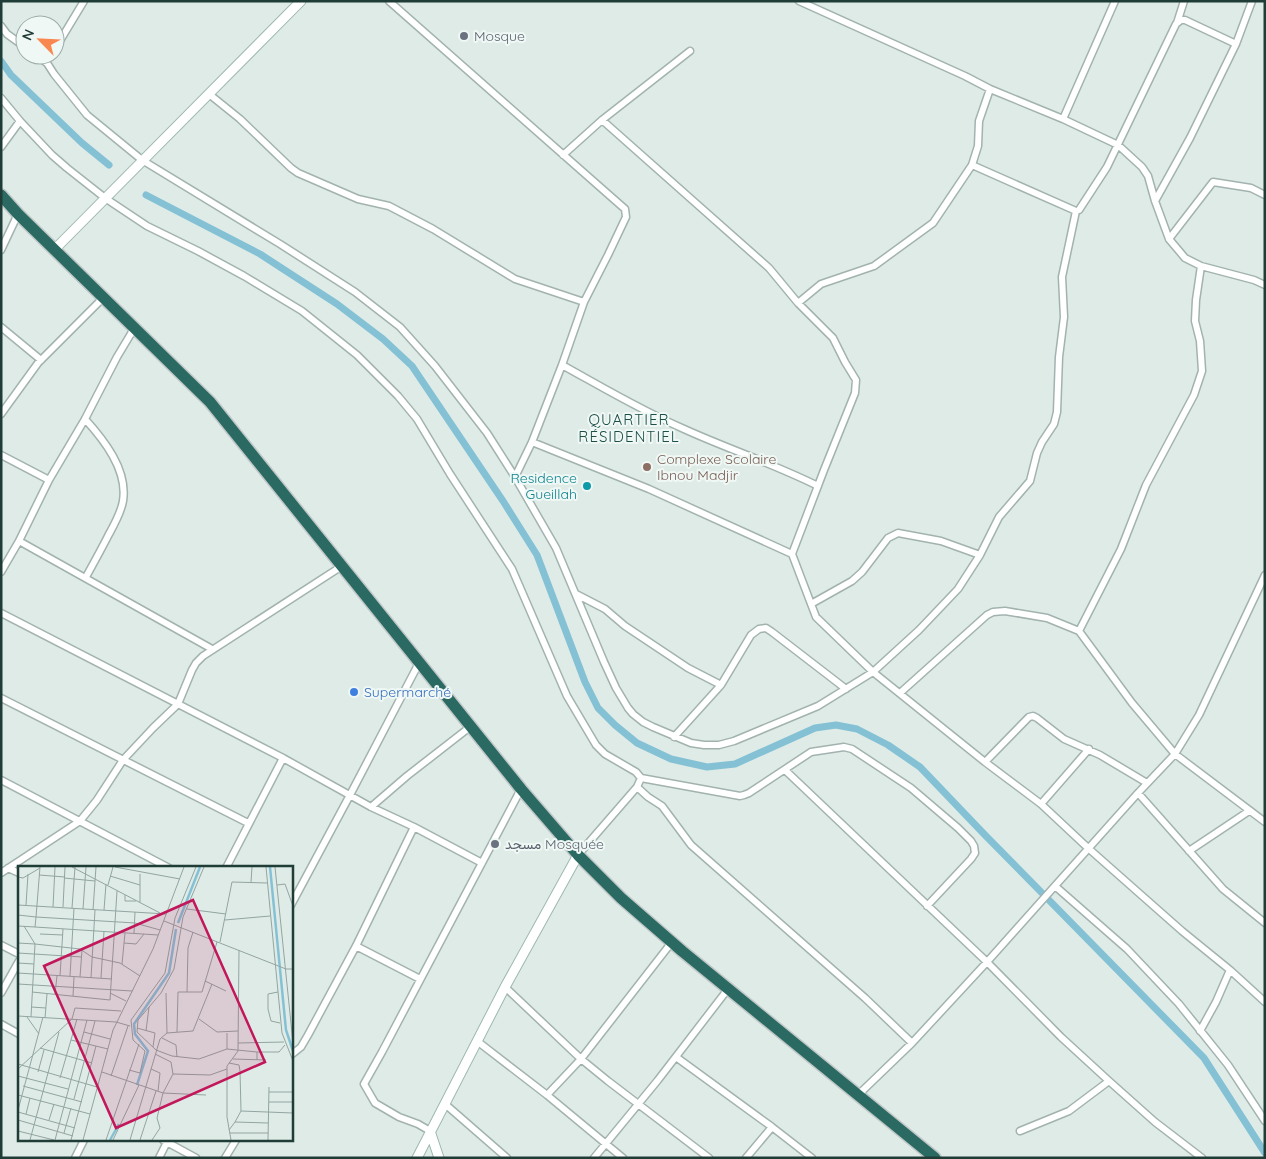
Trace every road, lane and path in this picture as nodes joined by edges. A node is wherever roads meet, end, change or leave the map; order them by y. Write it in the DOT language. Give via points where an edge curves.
graph roads {
  1 [pos="84,1"];
  2 [pos="301,1"];
  3 [pos="389,1"];
  4 [pos="798,1"];
  5 [pos="1115,1"];
  6 [pos="1184,1"];
  7 [pos="1252,1"];
  8 [pos="1176,24"];
  9 [pos="1,26"];
  10 [pos="65,32"];
  11 [pos="15,40"];
  12 [pos="1236,44"];
  13 [pos="690,51"];
  14 [pos="49,65"];
  15 [pos="990,89"];
  16 [pos="209,94"];
  17 [pos="1,98"];
  18 [pos="1063,119"];
  19 [pos="602,120"];
  20 [pos="20,121"];
  21 [pos="1118,145"];
  22 [pos="1,147"];
  23 [pos="563,156"];
  24 [pos="142,160"];
  25 [pos="972,165"];
  26 [pos="1,195"];
  27 [pos="1265,195"];
  28 [pos="105,198"];
  29 [pos="1155,202"];
  30 [pos="1076,211"];
  31 [pos="18,214"];
  32 [pos="1169,239"];
  33 [pos="2,247"];
  34 [pos="55,248"];
  35 [pos="1201,266"];
  36 [pos="1265,285"];
  37 [pos="104,297"];
  38 [pos="584,302"];
  39 [pos="798,303"];
  40 [pos="1,327"];
  41 [pos="135,327"];
  42 [pos="41,360"];
  43 [pos="562,365"];
  44 [pos="1,414"];
  45 [pos="85,419"];
  46 [pos="532,442"];
  47 [pos="1,455"];
  48 [pos="515,477"];
  49 [pos="49,480"];
  50 [pos="818,486"];
  51 [pos="19,541"];
  52 [pos="792,554"];
  53 [pos="980,555"];
  54 [pos="342,566"];
  55 [pos="1,572"];
  56 [pos="1265,575"];
  57 [pos="86,577"];
  58 [pos="576,594"];
  59 [pos="812,604"];
  60 [pos="1,613"];
  61 [pos="1079,631"];
  62 [pos="212,649"];
  63 [pos="419,663"];
  64 [pos="873,672"];
  65 [pos="721,685"];
  66 [pos="846,689"];
  67 [pos="900,693"];
  68 [pos="1,698"];
  69 [pos="178,704"];
  70 [pos="470,727"];
  71 [pos="674,737"];
  72 [pos="1089,749"];
  73 [pos="1175,754"];
  74 [pos="283,758"];
  75 [pos="123,760"];
  76 [pos="985,762"];
  77 [pos="785,770"];
  78 [pos="641,778"];
  79 [pos="1,780"];
  80 [pos="1147,783"];
  81 [pos="637,787"];
  82 [pos="521,789"];
  83 [pos="1138,793"];
  84 [pos="350,795"];
  85 [pos="1041,804"];
  86 [pos="371,807"];
  87 [pos="1249,811"];
  88 [pos="80,821"];
  89 [pos="1265,822"];
  90 [pos="248,823"];
  91 [pos="414,827"];
  92 [pos="1088,848"];
  93 [pos="1189,851"];
  94 [pos="578,855"];
  95 [pos="482,863"];
  96 [pos="165,866"];
  97 [pos="227,866"];
  98 [pos="8,868"];
  99 [pos="1,873"];
  100 [pos="18,873"];
  101 [pos="1055,886"];
  102 [pos="292,903"];
  103 [pos="927,906"];
  104 [pos="1265,923"];
  105 [pos="672,942"];
  106 [pos="1,945"];
  107 [pos="356,946"];
  108 [pos="18,954"];
  109 [pos="987,962"];
  110 [pos="18,963"];
  111 [pos="1230,970"];
  112 [pos="420,979"];
  113 [pos="505,987"];
  114 [pos="728,989"];
  115 [pos="1,993"];
  116 [pos="1265,1002"];
  117 [pos="1,1024"];
  118 [pos="1200,1031"];
  119 [pos="18,1033"];
  120 [pos="477,1041"];
  121 [pos="912,1043"];
  122 [pos="292,1054"];
  123 [pos="676,1057"];
  124 [pos="581,1059"];
  125 [pos="1109,1081"];
  126 [pos="546,1095"];
  127 [pos="858,1095"];
  128 [pos="445,1104"];
  129 [pos="638,1104"];
  130 [pos="1265,1120"];
  131 [pos="772,1127"];
  132 [pos="430,1131"];
  133 [pos="1020,1131"];
  134 [pos="83,1142"];
  135 [pos="166,1142"];
  136 [pos="168,1142"];
  137 [pos="235,1142"];
  138 [pos="605,1143"];
  139 [pos="75,1158"];
  140 [pos="160,1158"];
  141 [pos="196,1158"];
  142 [pos="226,1158"];
  143 [pos="417,1158"];
  144 [pos="439,1158"];
  145 [pos="507,1158"];
  146 [pos="594,1158"];
  147 [pos="623,1158"];
  148 [pos="709,1158"];
  149 [pos="746,1158"];
  150 [pos="812,1158"];
  151 [pos="935,1158"];
  152 [pos="1202,1158"];
  1 -- 10 [label="street"];
  2 -- 16 [label="street"];
  3 -- 23 [label="street"];
  4 -- 15 [label="street"];
  5 -- 18 [label="street"];
  6 -- 8 [label="street"];
  7 -- 12 [label="street"];
  8 -- 12 [label="street" via="1185,20"];
  8 -- 21 [label="street"];
  9 -- 11 [label="street"];
  12 -- 29 [label="street"];
  13 -- 19 [label="street"];
  14 -- 24 [label="street" via="87,115"];
  15 -- 18 [label="street"];
  15 -- 25 [label="street" via="979,121 978,146"];
  16 -- 24 [label="street"];
  16 -- 38 [label="street" via="240,118 298,173 358,199 389,206 515,278"];
  17 -- 20 [label="street"];
  18 -- 21 [label="street"];
  19 -- 23 [label="street"];
  19 -- 39 [label="street" via="769,268"];
  20 -- 22 [label="street"];
  20 -- 28 [label="street" via="66,168"];
  21 -- 29 [label="street" via="1148,176"];
  21 -- 30 [label="street" via="1107,167"];
  23 -- 38 [label="street" via="626,213"];
  24 -- 28 [label="street"];
  24 -- 48 [label="street" via="355,292 400,327 487,433"];
  25 -- 30 [label="street"];
  25 -- 39 [label="street" via="932,222 874,266 820,284"];
  26 -- 31 [label="highway"];
  27 -- 32 [label="street" via="1251,188 1213,182"];
  28 -- 34 [label="street"];
  28 -- 78 [label="street" via="147,226 244,276 302,312 357,355 398,396 417,419 512,569 567,696 596,745"];
  29 -- 32 [label="street"];
  30 -- 53 [label="street" via="1062,277 1064,316 1054,424 1037,453 1030,481 1003,510"];
  31 -- 33 [label="street"];
  31 -- 34 [label="highway"];
  32 -- 35 [label="street" via="1187,260"];
  34 -- 37 [label="highway"];
  35 -- 36 [label="street"];
  35 -- 61 [label="street" via="1195,321 1202,371 1194,395 1146,485 1121,549"];
  37 -- 41 [label="highway"];
  37 -- 42 [label="street"];
  38 -- 43 [label="street"];
  39 -- 50 [label="street" via="833,338 856,380 856,393"];
  40 -- 42 [label="street"];
  41 -- 45 [label="street"];
  41 -- 54 [label="highway" via="210,402"];
  42 -- 44 [label="street"];
  43 -- 46 [label="street"];
  43 -- 50 [label="street" via="667,422"];
  45 -- 49 [label="street"];
  45 -- 57 [label="street" via="119,468 124,494 116,520"];
  46 -- 48 [label="street"];
  46 -- 52 [label="street" via="648,489"];
  47 -- 49 [label="street"];
  48 -- 58 [label="street" via="556,548"];
  49 -- 51 [label="street"];
  50 -- 52 [label="street"];
  51 -- 55 [label="street"];
  51 -- 57 [label="street"];
  52 -- 59 [label="street"];
  53 -- 59 [label="street" via="898,533 888,538 852,581"];
  53 -- 64 [label="street" via="942,607"];
  54 -- 62 [label="street"];
  54 -- 63 [label="highway"];
  56 -- 73 [label="street" via="1199,714"];
  57 -- 62 [label="street"];
  58 -- 65 [label="street" via="605,608 625,626 688,668"];
  58 -- 71 [label="street" via="624,702 644,722"];
  59 -- 64 [label="street" via="816,617"];
  60 -- 69 [label="street"];
  61 -- 67 [label="street" via="1046,618 993,612"];
  61 -- 73 [label="street" via="1132,703"];
  62 -- 69 [label="street" via="196,663"];
  63 -- 70 [label="highway"];
  63 -- 84 [label="street"];
  64 -- 66 [label="street"];
  64 -- 67 [label="street"];
  65 -- 66 [label="street" via="751,635 766,628"];
  65 -- 71 [label="street"];
  66 -- 71 [label="street" via="818,706 720,745 691,743"];
  67 -- 76 [label="street"];
  68 -- 75 [label="street"];
  69 -- 74 [label="street"];
  69 -- 75 [label="street"];
  70 -- 82 [label="highway"];
  70 -- 86 [label="street"];
  72 -- 76 [label="street" via="1064,739 1033,716"];
  72 -- 80 [label="street"];
  72 -- 85 [label="street"];
  73 -- 80 [label="street"];
  73 -- 87 [label="street"];
  74 -- 84 [label="street"];
  74 -- 90 [label="street"];
  75 -- 88 [label="street"];
  75 -- 90 [label="street"];
  76 -- 85 [label="street"];
  77 -- 78 [label="street" via="744,796"];
  77 -- 103 [label="street"];
  77 -- 103 [label="street" via="811,752 844,747 852,749 911,788 958,828 971,841 975,853"];
  78 -- 81 [label="street"];
  79 -- 88 [label="street"];
  80 -- 83 [label="street"];
  81 -- 94 [label="street"];
  81 -- 121 [label="street" via="662,806 688,842"];
  82 -- 94 [label="highway"];
  82 -- 95 [label="street"];
  83 -- 92 [label="street"];
  83 -- 93 [label="street"];
  84 -- 86 [label="street"];
  84 -- 102 [label="street"];
  85 -- 92 [label="street"];
  86 -- 91 [label="street"];
  87 -- 89 [label="street"];
  87 -- 93 [label="street"];
  88 -- 96 [label="street"];
  88 -- 98 [label="street"];
  90 -- 97 [label="street"];
  91 -- 95 [label="street"];
  91 -- 107 [label="street"];
  92 -- 101 [label="street"];
  92 -- 111 [label="street"];
  93 -- 104 [label="street" via="1222,889"];
  94 -- 105 [label="highway"];
  94 -- 113 [label="street"];
  95 -- 112 [label="street"];
  98 -- 99 [label="street"];
  98 -- 100 [label="street"];
  101 -- 109 [label="street"];
  101 -- 118 [label="street" via="1127,949"];
  103 -- 109 [label="street"];
  105 -- 114 [label="highway"];
  105 -- 124 [label="street"];
  106 -- 108 [label="street"];
  107 -- 112 [label="street"];
  107 -- 122 [label="street" via="301,1048"];
  109 -- 121 [label="street"];
  109 -- 125 [label="street" via="1061,1038"];
  110 -- 115 [label="street"];
  111 -- 116 [label="street"];
  111 -- 118 [label="street"];
  112 -- 132 [label="street" via="364,1084 375,1103"];
  113 -- 120 [label="street"];
  113 -- 124 [label="street"];
  114 -- 123 [label="street"];
  114 -- 127 [label="highway"];
  117 -- 119 [label="street"];
  118 -- 130 [label="street" via="1228,1065"];
  120 -- 126 [label="street"];
  120 -- 128 [label="street"];
  121 -- 127 [label="street"];
  123 -- 129 [label="street"];
  123 -- 131 [label="street"];
  124 -- 126 [label="street"];
  124 -- 129 [label="street"];
  125 -- 133 [label="street" via="1069,1111"];
  125 -- 152 [label="street"];
  126 -- 138 [label="street"];
  127 -- 151 [label="highway"];
  128 -- 132 [label="street"];
  128 -- 145 [label="street"];
  129 -- 138 [label="street"];
  129 -- 148 [label="street"];
  131 -- 149 [label="street"];
  131 -- 150 [label="street"];
  132 -- 143 [label="street"];
  132 -- 144 [label="street"];
  134 -- 139 [label="street"];
  135 -- 140 [label="street"];
  136 -- 141 [label="street"];
  137 -- 142 [label="street"];
  138 -- 146 [label="street"];
  138 -- 147 [label="street"];
}
